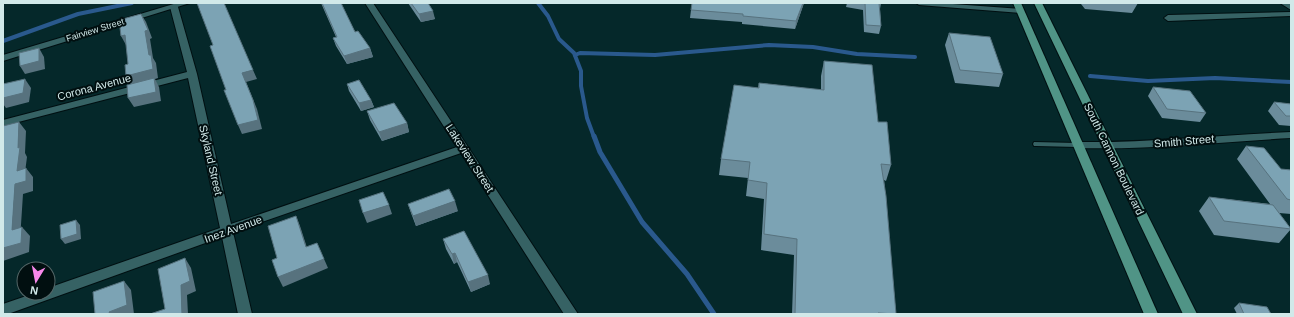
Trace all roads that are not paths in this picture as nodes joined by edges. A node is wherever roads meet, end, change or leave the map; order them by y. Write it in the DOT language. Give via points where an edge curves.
graph roads {
  1 [pos="186,3"];
  2 [pos="369,3"];
  3 [pos="919,3"];
  4 [pos="1038,3"];
  5 [pos="1284,3"];
  6 [pos="172,5"];
  7 [pos="1018,7"];
  8 [pos="1291,8"];
  9 [pos="1291,14"];
  10 [pos="1168,18"];
  11 [pos="3,58"];
  12 [pos="192,74"];
  13 [pos="3,123"];
  14 [pos="1291,135"];
  15 [pos="1036,144"];
  16 [pos="1077,145"];
  17 [pos="1107,145"];
  18 [pos="464,148"];
  19 [pos="226,231"];
  20 [pos="3,310"];
  21 [pos="245,314"];
  22 [pos="570,314"];
  23 [pos="1151,314"];
  24 [pos="1190,314"];
  1 -- 6 [label="street, Fairview Street"];
  2 -- 18 [label="street, Lakeview Street"];
  3 -- 7 [label="lane"];
  4 -- 17 [label="main road, South Cannon Boulevard"];
  5 -- 8 [label="street"];
  6 -- 11 [label="street, Fairview Street"];
  6 -- 12 [label="street, Skyland Street"];
  7 -- 16 [label="main road"];
  9 -- 10 [label="street"];
  12 -- 13 [label="street, Corona Avenue"];
  12 -- 19 [label="street, Skyland Street"];
  14 -- 17 [label="street, Smith Street" via="1128,146"];
  15 -- 16 [label="lane"];
  16 -- 17 [label="street, Smith Street"];
  16 -- 23 [label="main road"];
  17 -- 24 [label="main road, South Cannon Boulevard"];
  18 -- 19 [label="street, Inez Avenue"];
  18 -- 22 [label="street, Lakeview Street"];
  19 -- 20 [label="street, Inez Avenue"];
  19 -- 21 [label="street, Skyland Street"];
}
